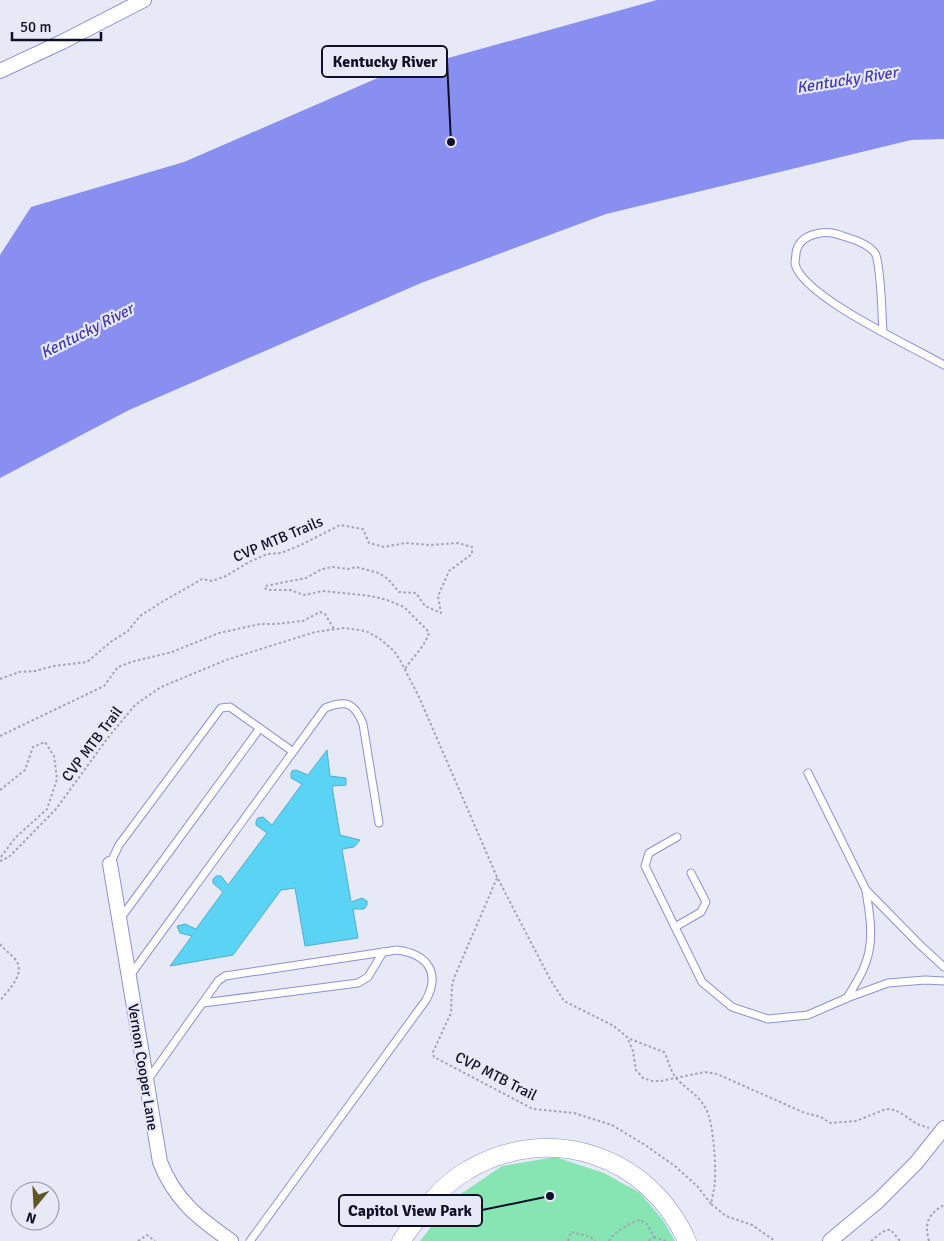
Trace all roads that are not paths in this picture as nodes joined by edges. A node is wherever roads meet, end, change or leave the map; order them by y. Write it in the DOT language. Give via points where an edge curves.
graph roads {
  1 [pos="144,0"];
  2 [pos="0,71"];
  3 [pos="883,332"];
  4 [pos="944,365"];
  5 [pos="260,728"];
  6 [pos="292,751"];
  7 [pos="808,773"];
  8 [pos="379,823"];
  9 [pos="677,837"];
  10 [pos="110,864"];
  11 [pos="691,873"];
  12 [pos="866,890"];
  13 [pos="120,920"];
  14 [pos="675,927"];
  15 [pos="383,952"];
  16 [pos="944,967"];
  17 [pos="129,977"];
  18 [pos="944,981"];
  19 [pos="847,998"];
  20 [pos="202,1003"];
  21 [pos="146,1083"];
  22 [pos="939,1129"];
  23 [pos="231,1241"];
  24 [pos="250,1241"];
  25 [pos="401,1241"];
  26 [pos="687,1241"];
  27 [pos="830,1241"];
  1 -- 2 [label="street"];
  3 -- 3 [label="lane" via="827,299 806,281 795,264 797,247 808,235 828,232 862,242 875,254"];
  3 -- 4 [label="lane"];
  5 -- 6 [label="lane"];
  5 -- 10 [label="lane" via="230,707 221,708 119,845"];
  5 -- 13 [label="lane"];
  6 -- 8 [label="lane" via="325,708 347,703 357,710 363,724"];
  6 -- 17 [label="lane"];
  7 -- 12 [label="lane"];
  9 -- 14 [label="lane" via="649,853 645,866"];
  10 -- 13 [label="street, Vernon Cooper Lane"];
  11 -- 14 [label="lane" via="706,902 701,912"];
  12 -- 16 [label="lane"];
  12 -- 19 [label="lane" via="871,923 869,951"];
  13 -- 17 [label="street, Vernon Cooper Lane"];
  14 -- 19 [label="lane" via="702,982 732,1007 768,1019 808,1015"];
  15 -- 20 [label="lane" via="226,976 218,981"];
  15 -- 20 [label="lane" via="368,977 358,983"];
  15 -- 24 [label="lane" via="411,952 423,958 431,969 432,990"];
  17 -- 21 [label="street, Vernon Cooper Lane"];
  18 -- 19 [label="lane" via="888,984"];
  20 -- 21 [label="lane"];
  21 -- 23 [label="street, Vernon Cooper Lane" via="160,1162 167,1180 190,1209"];
  22 -- 27 [label="street" via="916,1163 878,1201"];
  25 -- 26 [label="street" via="436,1196 466,1171 508,1152 554,1148 587,1153 630,1172 664,1203"];
}
